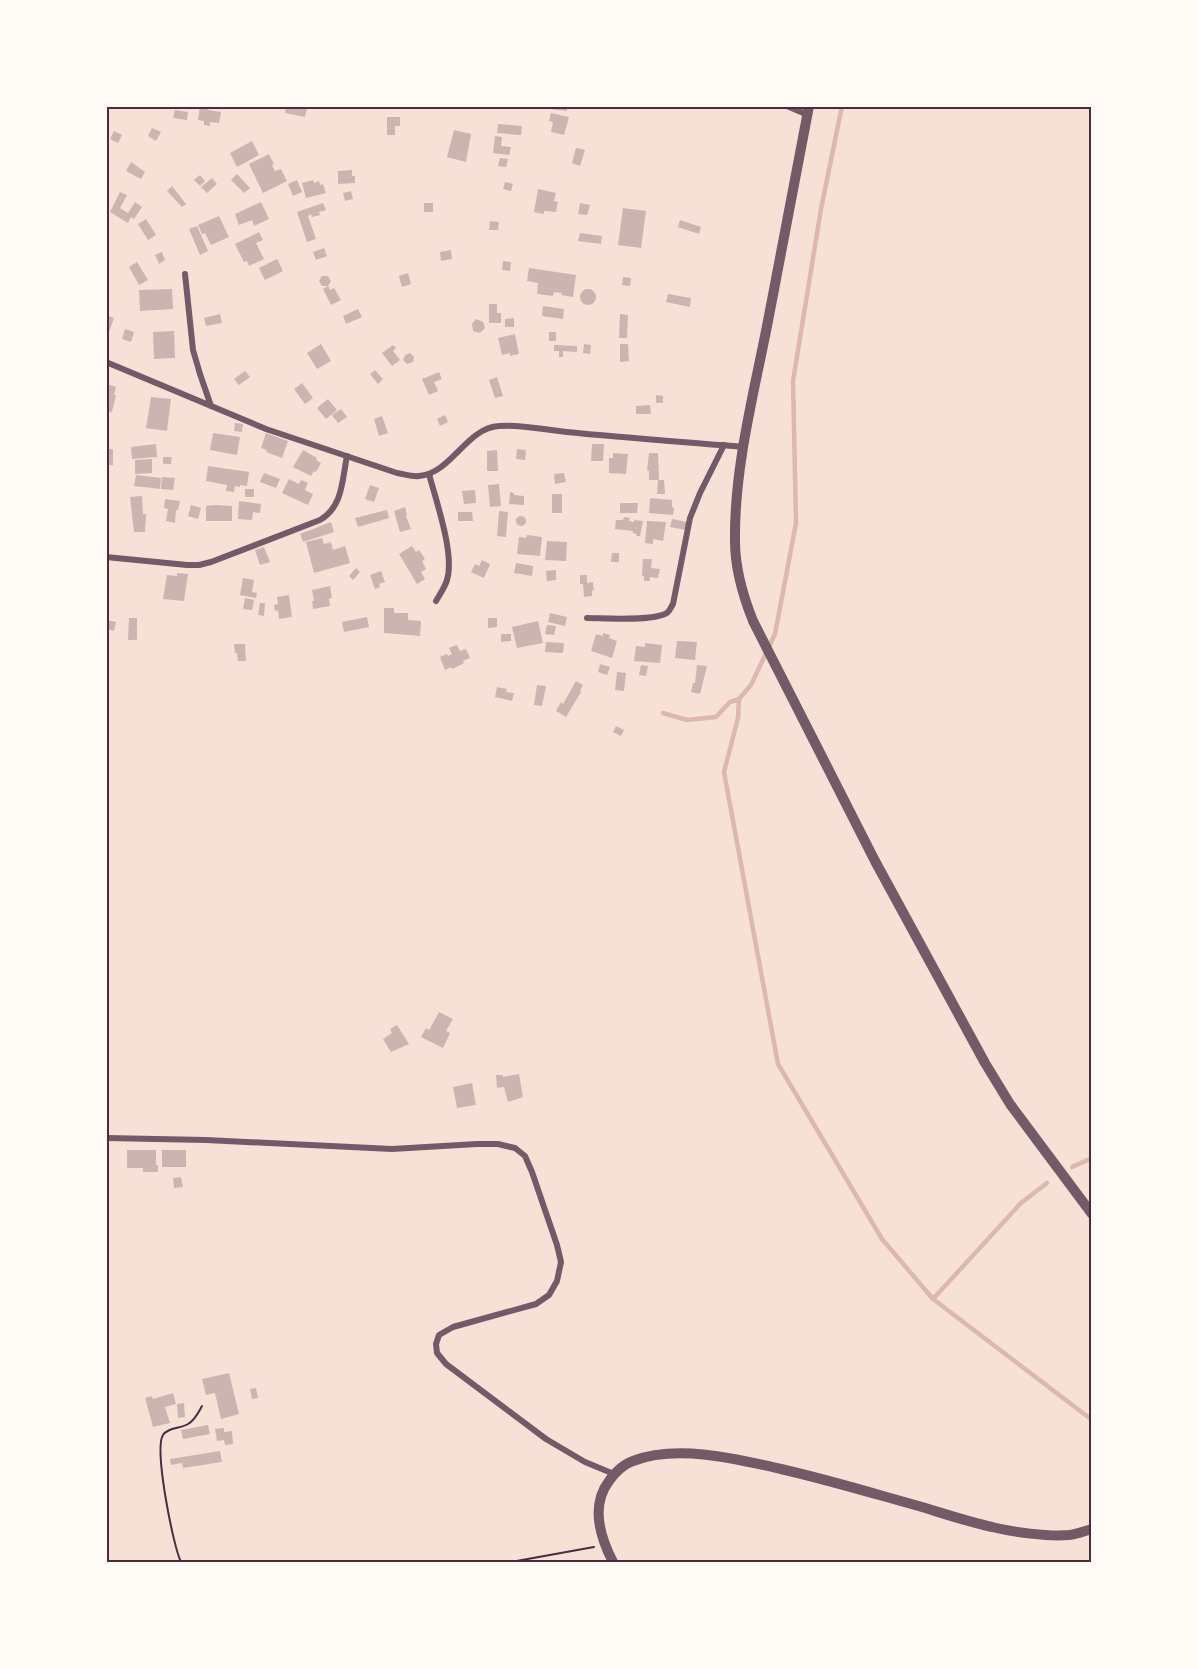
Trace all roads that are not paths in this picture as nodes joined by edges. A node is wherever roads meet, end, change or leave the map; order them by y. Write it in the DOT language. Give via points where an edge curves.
graph roads {
  1 [pos="787,106"];
  2 [pos="809,111"];
  3 [pos="185,274"];
  4 [pos="106,362"];
  5 [pos="211,406"];
  6 [pos="724,445"];
  7 [pos="744,447"];
  8 [pos="347,456"];
  9 [pos="429,474"];
  10 [pos="106,556"];
  11 [pos="436,601"];
  12 [pos="587,618"];
  13 [pos="106,1138"];
  14 [pos="1092,1214"];
  15 [pos="614,1474"];
  16 [pos="1092,1529"];
  17 [pos="613,1563"];
  1 -- 2 [label="street"];
  2 -- 7 [label="street"];
  3 -- 5 [label="street" via="193,350"];
  4 -- 5 [label="street"];
  5 -- 8 [label="street"];
  6 -- 7 [label="street"];
  6 -- 9 [label="street" via="496,426 480,432"];
  6 -- 12 [label="street" via="690,518 673,604 668,612 627,619"];
  7 -- 14 [label="street" via="735,543 744,598 753,621 875,861 985,1063"];
  8 -- 9 [label="street" via="397,473 417,477"];
  8 -- 10 [label="street" via="336,505 320,520 200,565"];
  9 -- 11 [label="street" via="449,562 448,579"];
  13 -- 15 [label="street" via="392,1149 488,1144 515,1148 525,1156 558,1245 561,1262 557,1281 549,1295 536,1304 453,1327 440,1335 437,1353 446,1364 546,1439"];
  15 -- 16 [label="street" via="631,1461 698,1453 833,1481 993,1527 1070,1535"];
  15 -- 17 [label="street" via="602,1491 598,1509 604,1545"];
}
